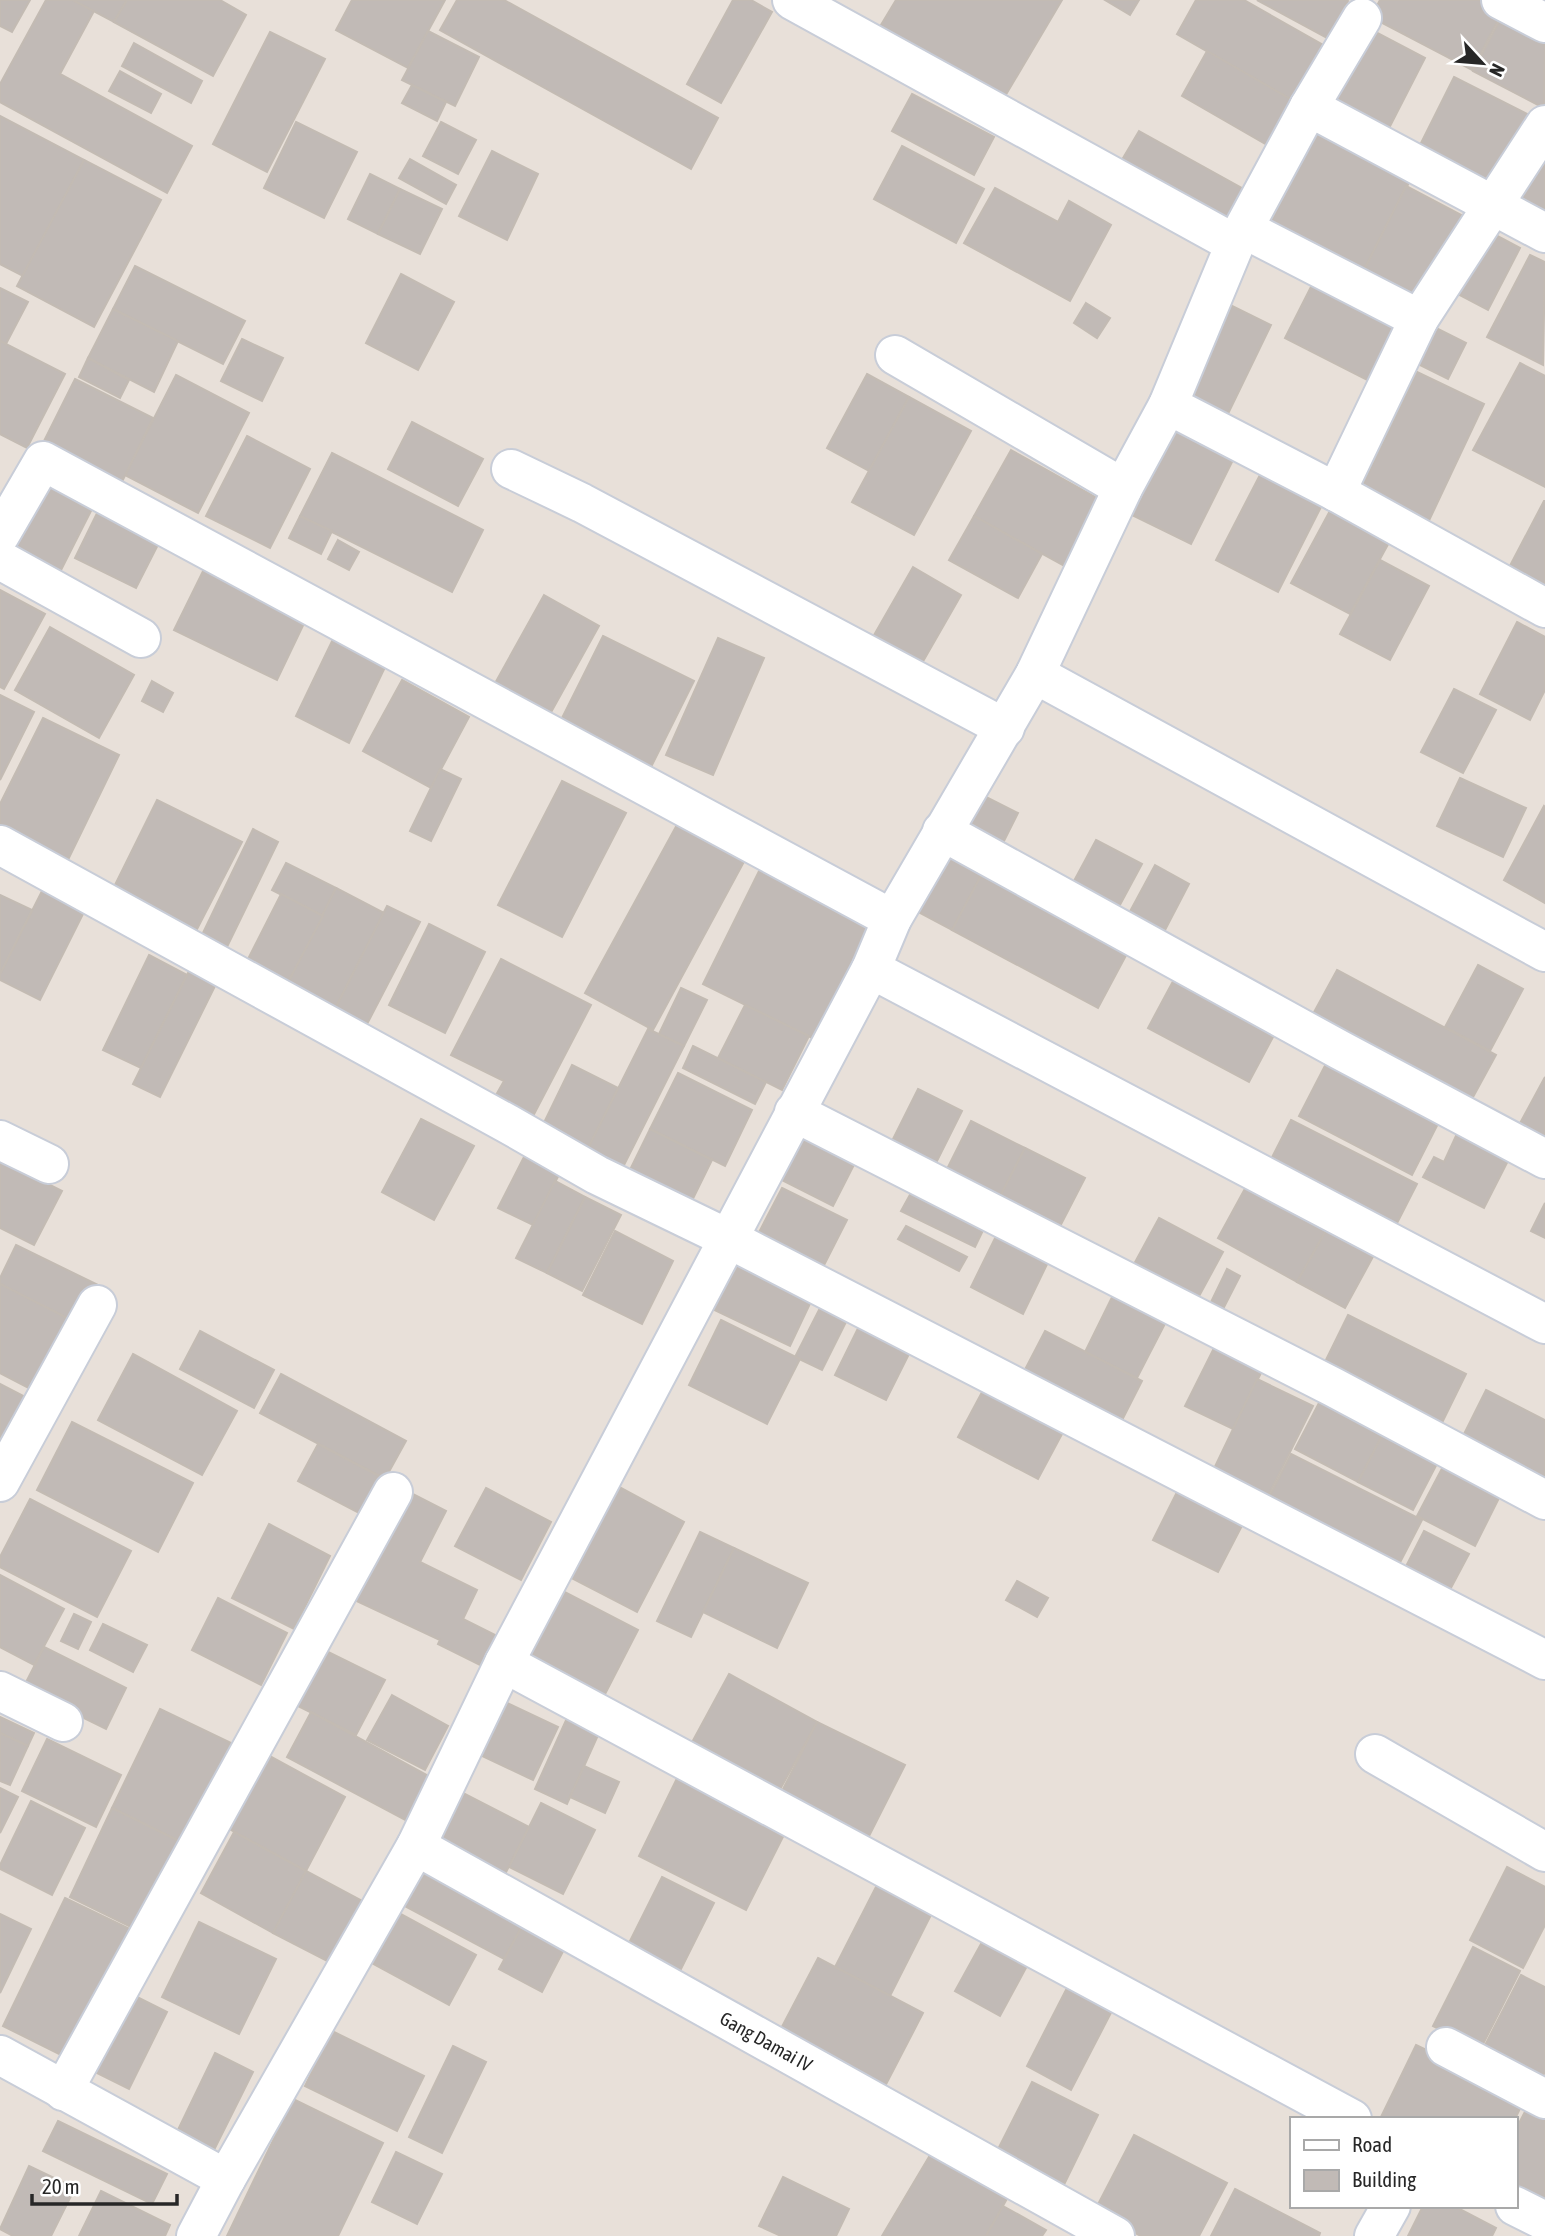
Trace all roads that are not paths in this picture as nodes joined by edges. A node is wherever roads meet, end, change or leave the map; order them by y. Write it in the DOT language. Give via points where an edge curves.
graph roads {
  1 [pos="792,0"];
  2 [pos="1501,0"];
  3 [pos="1362,18"];
  4 [pos="1545,23"];
  5 [pos="1309,107"];
  6 [pos="1545,125"];
  7 [pos="1492,204"];
  8 [pos="1545,233"];
  9 [pos="1239,237"];
  10 [pos="1419,319"];
  11 [pos="895,355"];
  12 [pos="1168,405"];
  13 [pos="511,469"];
  14 [pos="1123,488"];
  15 [pos="1336,492"];
  16 [pos="0,535"];
  17 [pos="0,560"];
  18 [pos="1545,608"];
  19 [pos="141,638"];
  20 [pos="1035,674"];
  21 [pos="1005,728"];
  22 [pos="942,831"];
  23 [pos="0,845"];
  24 [pos="892,919"];
  25 [pos="1545,952"];
  26 [pos="871,969"];
  27 [pos="794,1112"];
  28 [pos="0,1140"];
  29 [pos="1545,1159"];
  30 [pos="48,1164"];
  31 [pos="727,1238"];
  32 [pos="97,1305"];
  33 [pos="1545,1324"];
  34 [pos="0,1482"];
  35 [pos="393,1492"];
  36 [pos="1545,1500"];
  37 [pos="1545,1660"];
  38 [pos="504,1663"];
  39 [pos="0,1691"];
  40 [pos="63,1722"];
  41 [pos="1375,1754"];
  42 [pos="416,1846"];
  43 [pos="1545,1852"];
  44 [pos="1446,2047"];
  45 [pos="0,2055"];
  46 [pos="63,2091"];
  47 [pos="1545,2099"];
  48 [pos="1348,2117"];
  49 [pos="226,2179"];
  50 [pos="1517,2207"];
  51 [pos="1390,2208"];
  52 [pos="1545,2221"];
  53 [pos="196,2236"];
  54 [pos="1115,2236"];
  55 [pos="1374,2236"];
  1 -- 9 [label="street"];
  2 -- 4 [label="street"];
  3 -- 5 [label="street"];
  5 -- 7 [label="street"];
  5 -- 9 [label="street"];
  6 -- 7 [label="street"];
  7 -- 8 [label="street"];
  7 -- 10 [label="street"];
  9 -- 10 [label="street"];
  9 -- 12 [label="street"];
  10 -- 15 [label="street"];
  11 -- 14 [label="street"];
  12 -- 14 [label="street"];
  12 -- 15 [label="street"];
  13 -- 21 [label="street"];
  14 -- 20 [label="street"];
  15 -- 18 [label="street"];
  16 -- 24 [label="street" via="43,461"];
  17 -- 19 [label="street"];
  20 -- 21 [label="street"];
  20 -- 25 [label="street"];
  21 -- 22 [label="street"];
  22 -- 24 [label="street"];
  22 -- 29 [label="street"];
  23 -- 31 [label="street" via="597,1175"];
  24 -- 26 [label="street"];
  26 -- 27 [label="street"];
  26 -- 33 [label="street"];
  27 -- 31 [label="street"];
  27 -- 36 [label="street"];
  28 -- 30 [label="street"];
  31 -- 37 [label="street"];
  31 -- 38 [label="street"];
  32 -- 34 [label="street"];
  35 -- 46 [label="street"];
  38 -- 42 [label="street"];
  38 -- 48 [label="street"];
  39 -- 40 [label="street"];
  41 -- 43 [label="street"];
  42 -- 49 [label="street"];
  42 -- 54 [label="street, Gang Damai IV"];
  44 -- 47 [label="street"];
  45 -- 46 [label="street"];
  46 -- 49 [label="street"];
  49 -- 53 [label="street"];
  50 -- 52 [label="street"];
  51 -- 55 [label="street"];
}
